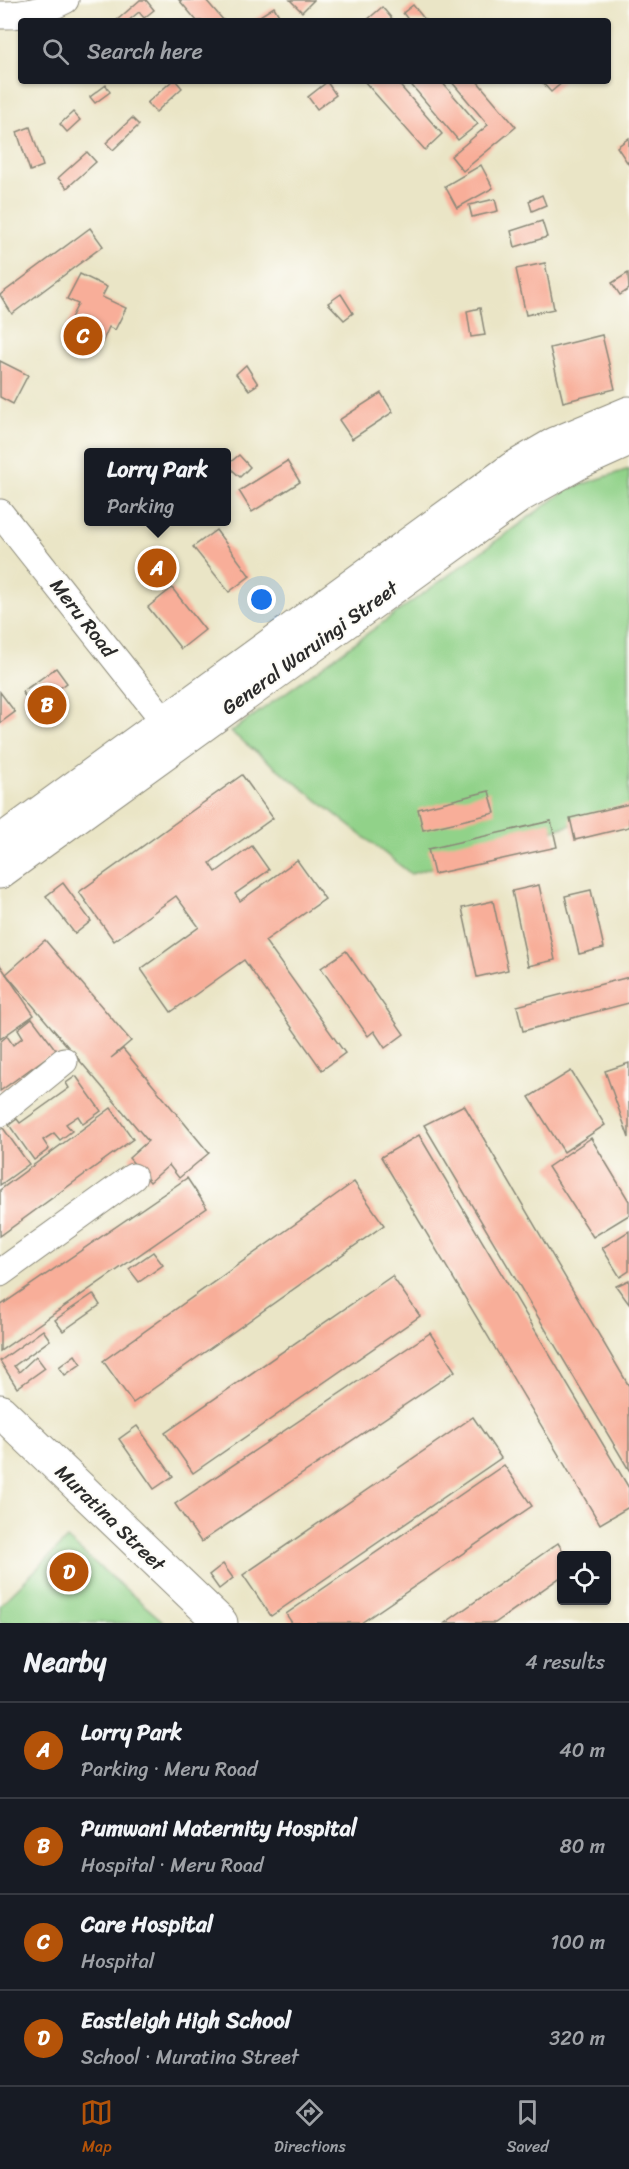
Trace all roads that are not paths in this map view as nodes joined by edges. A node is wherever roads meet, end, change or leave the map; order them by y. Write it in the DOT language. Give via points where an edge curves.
graph roads {
  1 [pos="64,0"];
  2 [pos="0,15"];
  3 [pos="629,413"];
  4 [pos="629,440"];
  5 [pos="0,513"];
  6 [pos="166,723"];
  7 [pos="0,842"];
  8 [pos="0,872"];
  9 [pos="64,1061"];
  10 [pos="0,1113"];
  11 [pos="134,1177"];
  12 [pos="0,1273"];
  13 [pos="0,1411"];
  14 [pos="221,1623"];
  1 -- 2 [label="street" via="47,9"];
  3 -- 6 [label="main road, General Waruingi Street" via="555,444 512,469"];
  4 -- 8 [label="main road, General Waruingi Street" via="521,495"];
  5 -- 6 [label="street, Meru Road"];
  6 -- 7 [label="main road, General Waruingi Street"];
  9 -- 10 [label="street"];
  11 -- 12 [label="street"];
  13 -- 14 [label="main road, Muratina Street"];
}
